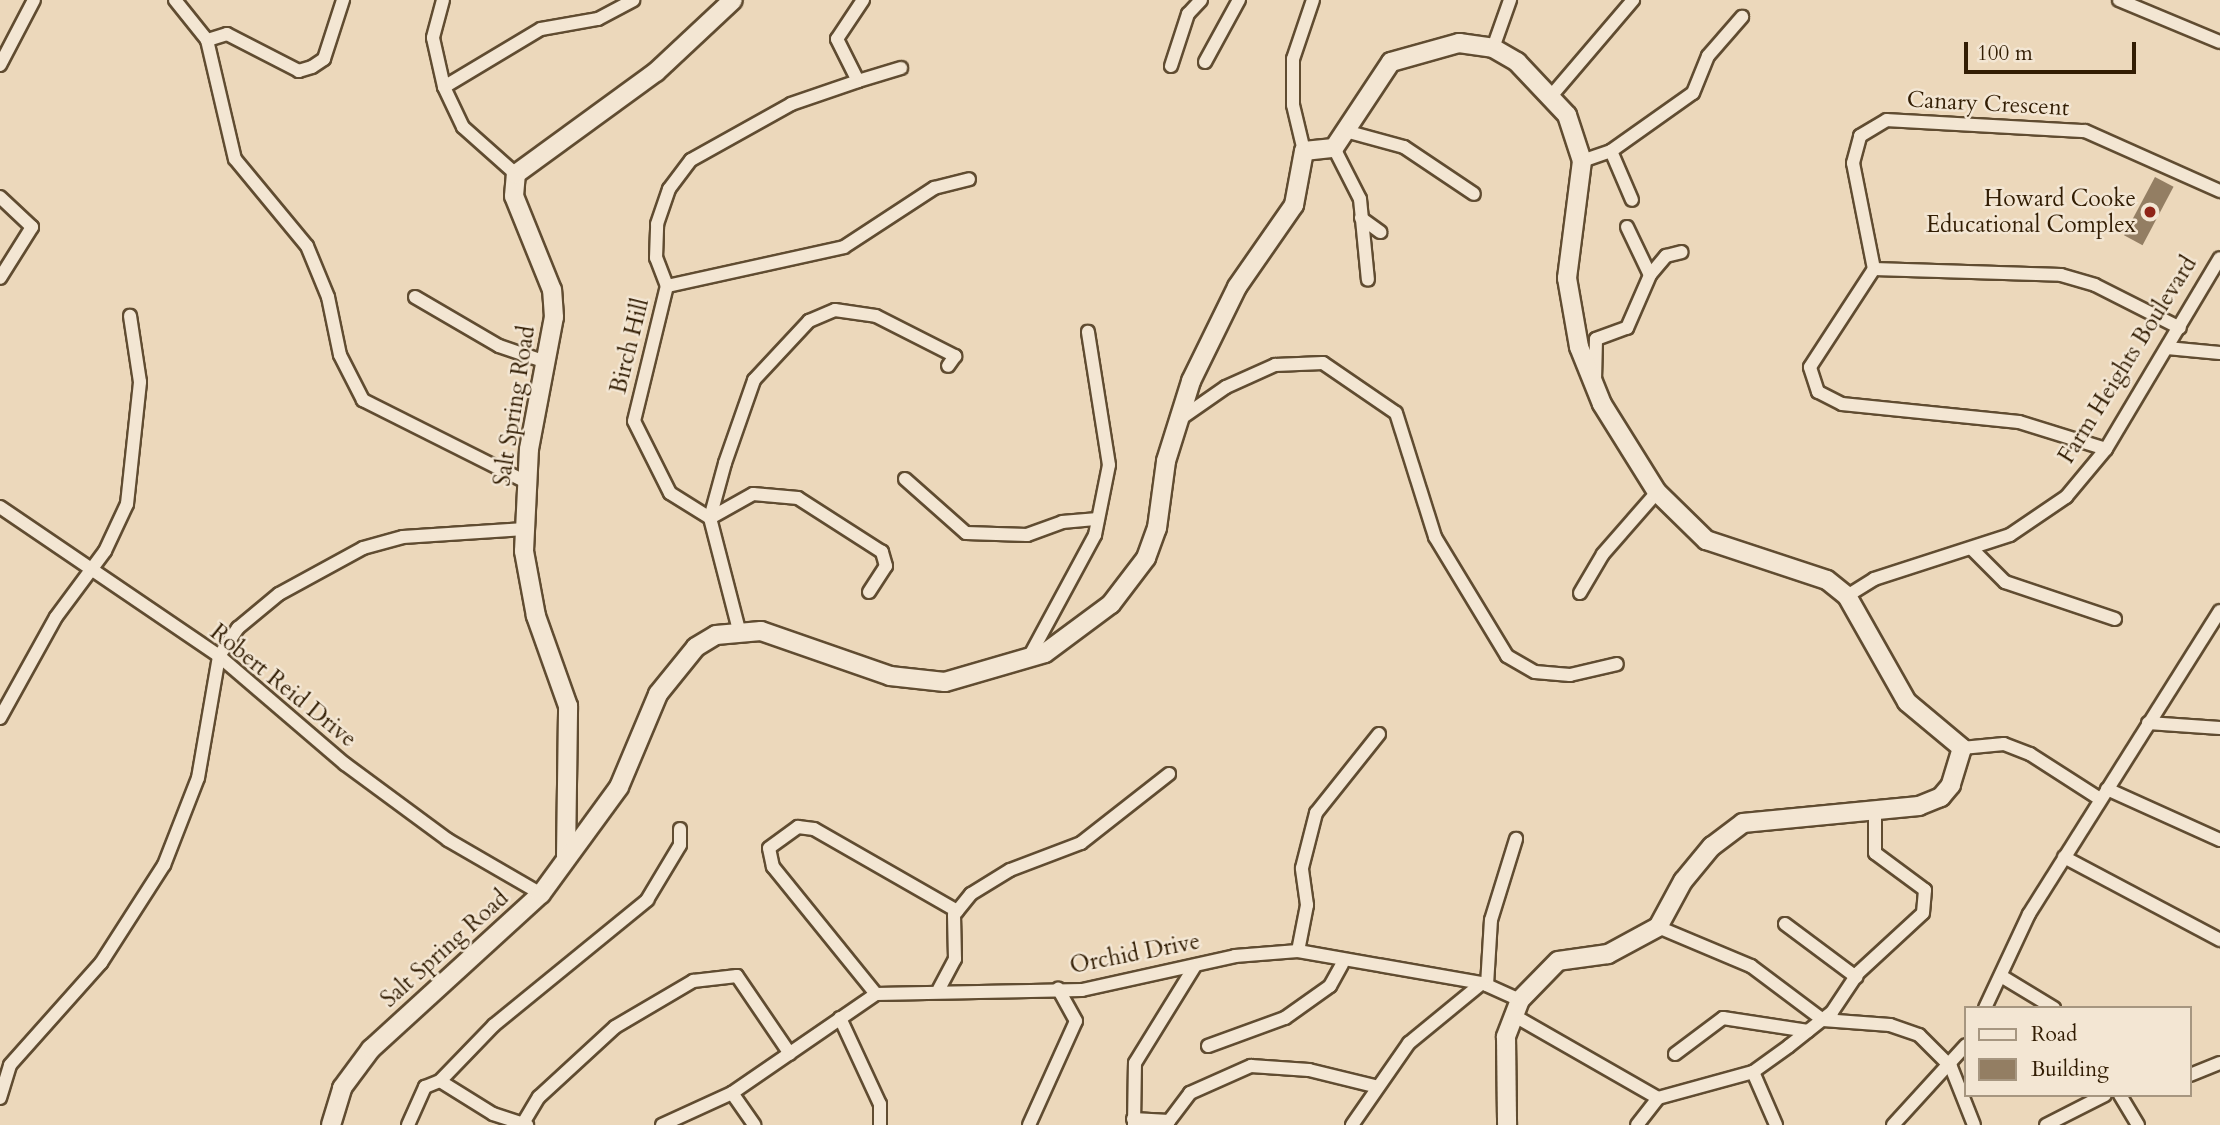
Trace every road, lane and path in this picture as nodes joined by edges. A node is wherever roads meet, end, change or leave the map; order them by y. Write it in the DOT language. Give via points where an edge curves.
graph roads {
  1 [pos="34,0"];
  2 [pos="175,0"];
  3 [pos="343,0"];
  4 [pos="443,0"];
  5 [pos="633,0"];
  6 [pos="733,0"];
  7 [pos="863,0"];
  8 [pos="1201,0"];
  9 [pos="1239,0"];
  10 [pos="1313,0"];
  11 [pos="1510,0"];
  12 [pos="1633,0"];
  13 [pos="2119,0"];
  14 [pos="1742,17"];
  15 [pos="207,40"];
  16 [pos="2220,42"];
  17 [pos="1493,48"];
  18 [pos="1205,62"];
  19 [pos="0,65"];
  20 [pos="1171,66"];
  21 [pos="901,68"];
  22 [pos="858,81"];
  23 [pos="444,87"];
  24 [pos="1552,95"];
  25 [pos="1349,132"];
  26 [pos="1334,148"];
  27 [pos="1304,150"];
  28 [pos="1611,151"];
  29 [pos="1582,161"];
  30 [pos="516,174"];
  31 [pos="968,178"];
  32 [pos="2220,191"];
  33 [pos="1474,194"];
  34 [pos="0,197"];
  35 [pos="1632,200"];
  36 [pos="1361,218"];
  37 [pos="1627,227"];
  38 [pos="1380,232"];
  39 [pos="1682,252"];
  40 [pos="2220,258"];
  41 [pos="1874,269"];
  42 [pos="1650,275"];
  43 [pos="0,278"];
  44 [pos="1368,280"];
  45 [pos="667,286"];
  46 [pos="415,296"];
  47 [pos="130,316"];
  48 [pos="2180,328"];
  49 [pos="1088,332"];
  50 [pos="2167,348"];
  51 [pos="2220,353"];
  52 [pos="543,361"];
  53 [pos="948,366"];
  54 [pos="1596,388"];
  55 [pos="1180,419"];
  56 [pos="2106,449"];
  57 [pos="905,479"];
  58 [pos="526,482"];
  59 [pos="1657,492"];
  60 [pos="0,507"];
  61 [pos="710,518"];
  62 [pos="1098,519"];
  63 [pos="526,528"];
  64 [pos="1972,549"];
  65 [pos="90,568"];
  66 [pos="869,592"];
  67 [pos="1580,593"];
  68 [pos="1847,596"];
  69 [pos="2220,611"];
  70 [pos="2115,619"];
  71 [pos="739,630"];
  72 [pos="219,656"];
  73 [pos="1028,659"];
  74 [pos="1617,664"];
  75 [pos="0,718"];
  76 [pos="2148,723"];
  77 [pos="2220,728"];
  78 [pos="1379,734"];
  79 [pos="1962,748"];
  80 [pos="1169,774"];
  81 [pos="2103,794"];
  82 [pos="1875,811"];
  83 [pos="680,829"];
  84 [pos="1516,839"];
  85 [pos="2220,840"];
  86 [pos="566,856"];
  87 [pos="2064,857"];
  88 [pos="541,894"];
  89 [pos="957,911"];
  90 [pos="1785,924"];
  91 [pos="1658,927"];
  92 [pos="2220,940"];
  93 [pos="1298,951"];
  94 [pos="1342,964"];
  95 [pos="1195,966"];
  96 [pos="1856,976"];
  97 [pos="2001,976"];
  98 [pos="1485,984"];
  99 [pos="939,989"];
  100 [pos="1058,989"];
  101 [pos="876,994"];
  102 [pos="1986,1006"];
  103 [pos="2051,1006"];
  104 [pos="1517,1008"];
  105 [pos="840,1018"];
  106 [pos="1823,1020"];
  107 [pos="1808,1031"];
  108 [pos="1208,1046"];
  109 [pos="1965,1046"];
  110 [pos="790,1054"];
  111 [pos="1675,1054"];
  112 [pos="2220,1063"];
  113 [pos="1951,1067"];
  114 [pos="1753,1072"];
  115 [pos="2192,1074"];
  116 [pos="440,1081"];
  117 [pos="1378,1087"];
  118 [pos="732,1094"];
  119 [pos="2101,1097"];
  120 [pos="2121,1097"];
  121 [pos="0,1098"];
  122 [pos="1658,1098"];
  123 [pos="1133,1122"];
  124 [pos="1774,1124"];
  125 [pos="331,1125"];
  126 [pos="408,1125"];
  127 [pos="524,1125"];
  128 [pos="662,1125"];
  129 [pos="754,1125"];
  130 [pos="880,1125"];
  131 [pos="1029,1125"];
  132 [pos="1352,1125"];
  133 [pos="1507,1125"];
  134 [pos="1637,1125"];
  135 [pos="1893,1125"];
  136 [pos="1974,1125"];
  137 [pos="2046,1125"];
  138 [pos="2138,1125"];
  1 -- 19 [label="street"];
  2 -- 15 [label="street"];
  3 -- 15 [label="street" via="324,59 299,71 227,34"];
  4 -- 23 [label="street" via="433,38"];
  5 -- 23 [label="street" via="598,19 541,29"];
  6 -- 30 [label="street" via="656,72"];
  7 -- 22 [label="street" via="837,39"];
  8 -- 20 [label="street" via="1188,15"];
  9 -- 18 [label="street"];
  10 -- 27 [label="street" via="1293,60 1293,105"];
  11 -- 17 [label="street"];
  12 -- 24 [label="street"];
  13 -- 16 [label="street"];
  14 -- 28 [label="street" via="1709,57 1693,93"];
  15 -- 58 [label="street" via="235,159 307,246 328,297 340,355 363,400"];
  17 -- 24 [label="street"];
  17 -- 25 [label="street" via="1437,45 1391,62"];
  21 -- 22 [label="street, Birch Hill"];
  22 -- 45 [label="street, Birch Hill" via="791,104 691,160 669,189 657,224 656,258"];
  23 -- 30 [label="street" via="463,127"];
  24 -- 29 [label="street" via="1567,115"];
  25 -- 26 [label="street"];
  25 -- 33 [label="street" via="1404,147"];
  26 -- 27 [label="street"];
  26 -- 36 [label="street" via="1360,199"];
  27 -- 55 [label="street" via="1294,205 1226,307"];
  28 -- 29 [label="street"];
  28 -- 35 [label="street"];
  29 -- 54 [label="street" via="1567,278 1579,347"];
  30 -- 52 [label="street, Salt Spring Road" via="514,196 552,290 554,317"];
  31 -- 45 [label="street" via="934,188 844,247"];
  32 -- 41 [label="street, Canary Crescent" via="2085,131 1887,120 1860,136 1853,163"];
  34 -- 43 [label="street" via="32,227"];
  36 -- 38 [label="street"];
  36 -- 44 [label="street"];
  37 -- 42 [label="street"];
  39 -- 42 [label="street" via="1666,256"];
  40 -- 48 [label="street, Farm Heights Boulevard"];
  41 -- 48 [label="street" via="2061,275 2095,285"];
  41 -- 56 [label="street" via="1810,367 1818,392 1842,404 2019,422"];
  42 -- 54 [label="street" via="1627,328 1596,339"];
  45 -- 61 [label="street, Birch Hill" via="634,421 670,493"];
  46 -- 52 [label="street" via="499,346"];
  47 -- 65 [label="street" via="140,382 137,449 127,504"];
  48 -- 50 [label="street, Farm Heights Boulevard"];
  49 -- 62 [label="street" via="1109,465"];
  50 -- 51 [label="street"];
  50 -- 56 [label="street, Farm Heights Boulevard"];
  52 -- 58 [label="street, Salt Spring Road"];
  53 -- 61 [label="street" via="954,356 876,316 835,310 808,321 754,380"];
  54 -- 59 [label="street"];
  55 -- 73 [label="street" via="1166,461 1157,528 1130,583 1076,634"];
  55 -- 74 [label="street" via="1226,387 1275,365 1323,363 1396,413 1436,537 1507,656 1535,672 1570,674"];
  56 -- 64 [label="street, Farm Heights Boulevard" via="2044,516"];
  57 -- 62 [label="street" via="965,533 1027,535 1062,522"];
  58 -- 63 [label="street, Salt Spring Road"];
  59 -- 67 [label="street" via="1603,554"];
  59 -- 68 [label="street" via="1706,540 1827,580"];
  60 -- 65 [label="street, Robert Reid Drive"];
  61 -- 66 [label="street" via="753,494 798,498 882,552 886,566"];
  61 -- 71 [label="street"];
  62 -- 73 [label="street"];
  63 -- 72 [label="street" via="403,537 363,548 278,594 238,628"];
  63 -- 86 [label="street, Salt Spring Road" via="528,588 568,706"];
  64 -- 68 [label="street, Farm Heights Boulevard" via="1874,579"];
  64 -- 70 [label="street" via="2005,582"];
  65 -- 72 [label="street, Robert Reid Drive"];
  65 -- 75 [label="street"];
  68 -- 79 [label="street" via="1907,702"];
  69 -- 76 [label="street"];
  71 -- 73 [label="street" via="761,631 890,676 945,682"];
  71 -- 86 [label="street" via="716,635 680,660 658,695 620,787"];
  72 -- 88 [label="street, Robert Reid Drive" via="345,764 448,840"];
  72 -- 121 [label="street" via="186,820 100,963 10,1065"];
  76 -- 77 [label="street"];
  76 -- 81 [label="street"];
  78 -- 93 [label="street" via="1316,813 1302,868 1307,905"];
  79 -- 81 [label="street" via="2004,744"];
  79 -- 82 [label="street" via="1961,764 1941,797"];
  80 -- 89 [label="street" via="1081,844 1010,870 971,894"];
  81 -- 85 [label="street"];
  81 -- 87 [label="street"];
  82 -- 91 [label="street" via="1743,823 1690,873"];
  82 -- 96 [label="street" via="1875,853 1925,890 1929,902"];
  83 -- 116 [label="street" via="680,845 647,900 494,1025"];
  84 -- 98 [label="street" via="1490,920"];
  86 -- 88 [label="street, Salt Spring Road"];
  87 -- 92 [label="street"];
  87 -- 97 [label="street"];
  88 -- 125 [label="street, Salt Spring Road" via="371,1049 342,1088"];
  89 -- 99 [label="street" via="955,959"];
  89 -- 101 [label="street" via="814,829 798,827 769,848 773,867"];
  90 -- 96 [label="street"];
  91 -- 104 [label="street" via="1608,954 1558,961"];
  91 -- 106 [label="street" via="1751,965"];
  93 -- 94 [label="street, Orchid Drive"];
  93 -- 95 [label="street, Orchid Drive"];
  94 -- 98 [label="street, Orchid Drive"];
  94 -- 108 [label="street" via="1330,986 1285,1018"];
  95 -- 100 [label="street, Orchid Drive"];
  95 -- 123 [label="street" via="1135,1063"];
  96 -- 106 [label="street"];
  97 -- 102 [label="street"];
  97 -- 103 [label="street"];
  98 -- 104 [label="street, Orchid Drive"];
  98 -- 117 [label="street" via="1409,1043"];
  99 -- 100 [label="street, Orchid Drive"];
  99 -- 101 [label="street, Orchid Drive"];
  100 -- 131 [label="street" via="1076,1021"];
  101 -- 105 [label="street, Orchid Drive"];
  104 -- 122 [label="street, Orchid Drive"];
  104 -- 133 [label="street" via="1506,1037"];
  105 -- 110 [label="street, Orchid Drive"];
  105 -- 130 [label="street" via="880,1104"];
  106 -- 107 [label="street"];
  106 -- 113 [label="street" via="1890,1024 1919,1035"];
  107 -- 111 [label="street" via="1723,1018"];
  107 -- 114 [label="street"];
  109 -- 113 [label="street"];
  110 -- 118 [label="street, Orchid Drive"];
  110 -- 127 [label="street" via="737,976 693,981 615,1027 539,1097"];
  112 -- 115 [label="street"];
  113 -- 135 [label="street"];
  113 -- 136 [label="street"];
  114 -- 122 [label="street"];
  114 -- 124 [label="street"];
  116 -- 126 [label="street" via="425,1087"];
  116 -- 127 [label="street"];
  117 -- 123 [label="street" via="1309,1070 1270,1072 1251,1066 1190,1093 1169,1121"];
  117 -- 132 [label="street"];
  118 -- 128 [label="street, Orchid Drive"];
  118 -- 129 [label="street"];
  119 -- 137 [label="street"];
  120 -- 138 [label="street"];
  122 -- 134 [label="street"];
}
